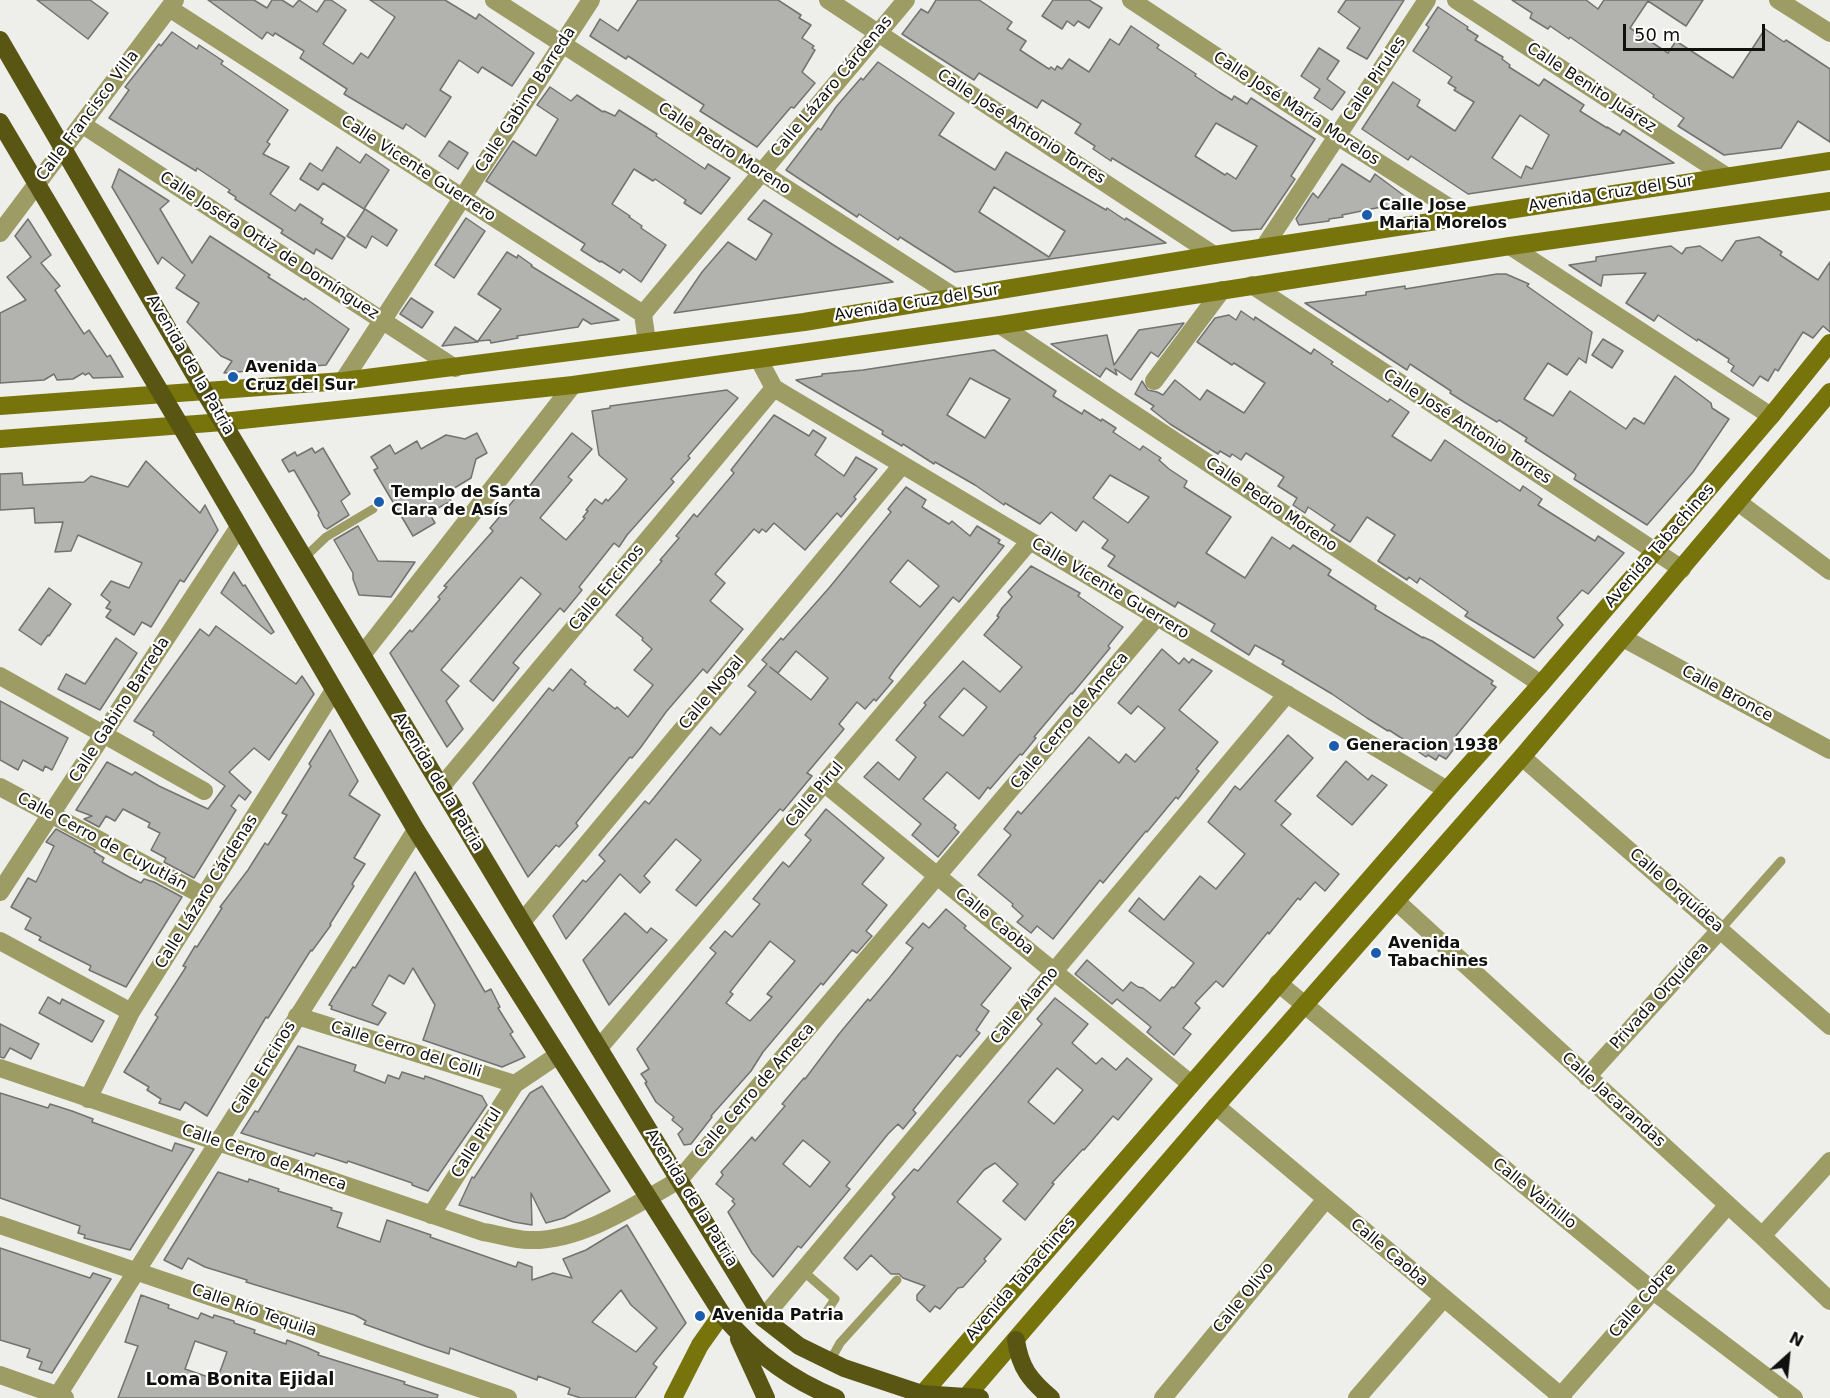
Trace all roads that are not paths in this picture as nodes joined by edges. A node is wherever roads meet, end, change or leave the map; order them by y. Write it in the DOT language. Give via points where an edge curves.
graph roads {
  1 [pos="494,0"];
  2 [pos="591,0"];
  3 [pos="828,0"];
  4 [pos="906,0"];
  5 [pos="1131,0"];
  6 [pos="1427,0"];
  7 [pos="1456,0"];
  8 [pos="1778,0"];
  9 [pos="172,4"];
  10 [pos="878,33"];
  11 [pos="1830,33"];
  12 [pos="0,40"];
  13 [pos="562,44"];
  14 [pos="0,122"];
  15 [pos="83,125"];
  16 [pos="1337,136"];
  17 [pos="65,149"];
  18 [pos="1830,161"];
  19 [pos="760,172"];
  20 [pos="1726,176"];
  21 [pos="37,183"];
  22 [pos="463,197"];
  23 [pos="1830,201"];
  24 [pos="1463,216"];
  25 [pos="0,233"];
  26 [pos="1510,246"];
  27 [pos="1264,247"];
  28 [pos="1214,255"];
  29 [pos="1252,285"];
  30 [pos="1222,290"];
  31 [pos="955,297"];
  32 [pos="643,314"];
  33 [pos="382,321"];
  34 [pos="1000,325"];
  35 [pos="648,342"];
  36 [pos="1830,343"];
  37 [pos="759,360"];
  38 [pos="455,368"];
  39 [pos="343,381"];
  40 [pos="1154,381"];
  41 [pos="573,384"];
  42 [pos="774,388"];
  43 [pos="204,391"];
  44 [pos="162,394"];
  45 [pos="1827,401"];
  46 [pos="0,406"];
  47 [pos="1771,416"];
  48 [pos="223,422"];
  49 [pos="180,425"];
  50 [pos="0,439"];
  51 [pos="902,465"];
  52 [pos="1738,502"];
  53 [pos="373,509"];
  54 [pos="239,527"];
  55 [pos="1030,542"];
  56 [pos="1655,551"];
  57 [pos="304,558"];
  58 [pos="1682,569"];
  59 [pos="1830,571"];
  60 [pos="1157,617"];
  61 [pos="1623,638"];
  62 [pos="362,655"];
  63 [pos="0,676"];
  64 [pos="1541,684"];
  65 [pos="334,690"];
  66 [pos="1287,694"];
  67 [pos="104,735"];
  68 [pos="1830,750"];
  69 [pos="1522,757"];
  70 [pos="824,783"];
  71 [pos="0,787"];
  72 [pos="441,787"];
  73 [pos="1447,790"];
  74 [pos="204,791"];
  75 [pos="51,815"];
  76 [pos="416,830"];
  77 [pos="1781,861"];
  78 [pos="938,877"];
  79 [pos="0,892"];
  80 [pos="204,896"];
  81 [pos="1396,901"];
  82 [pos="522,922"];
  83 [pos="1720,930"];
  84 [pos="0,941"];
  85 [pos="1054,972"];
  86 [pos="1278,983"];
  87 [pos="1303,1006"];
  88 [pos="131,1012"];
  89 [pos="297,1016"];
  90 [pos="1830,1026"];
  91 [pos="599,1048"];
  92 [pos="558,1055"];
  93 [pos="0,1068"];
  94 [pos="1587,1077"];
  95 [pos="514,1084"];
  96 [pos="1191,1084"];
  97 [pos="88,1098"];
  98 [pos="1216,1106"];
  99 [pos="217,1142"];
  100 [pos="1830,1161"];
  101 [pos="679,1180"];
  102 [pos="648,1198"];
  103 [pos="1326,1199"];
  104 [pos="1728,1205"];
  105 [pos="431,1215"];
  106 [pos="0,1225"];
  107 [pos="1762,1236"];
  108 [pos="136,1271"];
  109 [pos="803,1271"];
  110 [pos="897,1280"];
  111 [pos="1652,1290"];
  112 [pos="1443,1299"];
  113 [pos="1830,1301"];
  114 [pos="825,1314"];
  115 [pos="763,1318"];
  116 [pos="728,1320"];
  117 [pos="1016,1340"];
  118 [pos="830,1361"];
  119 [pos="0,1375"];
  120 [pos="920,1396"];
  121 [pos="60,1397"];
  122 [pos="1561,1397"];
  123 [pos="508,1398"];
  124 [pos="674,1398"];
  125 [pos="766,1398"];
  126 [pos="836,1398"];
  127 [pos="965,1398"];
  128 [pos="980,1398"];
  129 [pos="1051,1398"];
  130 [pos="1163,1398"];
  131 [pos="1357,1398"];
  132 [pos="1794,1398"];
  1 -- 13 [label="street, Calle Pedro Moreno"];
  2 -- 13 [label="street, Calle Gabino Barreda"];
  3 -- 10 [label="street, Calle José Antonio Torres"];
  4 -- 10 [label="street, Calle Lázaro Cárdenas"];
  5 -- 16 [label="street, Calle José María Morelos"];
  6 -- 16 [label="street, Calle Pirules"];
  7 -- 20 [label="street, Calle Benito Juárez"];
  8 -- 11 [label="street"];
  9 -- 15 [label="street, Calle Francisco Villa"];
  9 -- 22 [label="street, Calle Vicente Guerrero"];
  10 -- 19 [label="street, Calle Lázaro Cárdenas"];
  10 -- 28 [label="street, Calle José Antonio Torres"];
  12 -- 17 [label="main road, Avenida de la Patria"];
  13 -- 19 [label="street, Calle Pedro Moreno"];
  13 -- 22 [label="street, Calle Gabino Barreda"];
  14 -- 21 [label="main road"];
  15 -- 17 [label="street, Calle Francisco Villa"];
  15 -- 33 [label="street, Calle Josefa Ortiz de Domínguez"];
  16 -- 24 [label="street, Calle José María Morelos"];
  16 -- 27 [label="street, Calle Pirules"];
  17 -- 21 [label="street, Calle Francisco Villa"];
  17 -- 43 [label="main road, Avenida de la Patria"];
  18 -- 20 [label="main road, Avenida Cruz del Sur"];
  19 -- 31 [label="street, Calle Pedro Moreno"];
  19 -- 32 [label="street, Calle Lázaro Cárdenas"];
  20 -- 24 [label="main road, Avenida Cruz del Sur"];
  21 -- 25 [label="street, Calle Francisco Villa"];
  21 -- 44 [label="main road"];
  22 -- 32 [label="street, Calle Vicente Guerrero"];
  22 -- 33 [label="street, Calle Gabino Barreda"];
  23 -- 26 [label="main road, Avenida Cruz del Sur"];
  24 -- 27 [label="main road, Avenida Cruz del Sur"];
  26 -- 29 [label="main road, Avenida Cruz del Sur"];
  26 -- 47 [label="street"];
  27 -- 28 [label="main road, Avenida Cruz del Sur"];
  28 -- 31 [label="main road, Avenida Cruz del Sur"];
  29 -- 30 [label="main road, Avenida Cruz del Sur"];
  29 -- 56 [label="street, Calle José Antonio Torres"];
  30 -- 34 [label="main road, Avenida Cruz del Sur"];
  30 -- 40 [label="street"];
  31 -- 35 [label="main road, Avenida Cruz del Sur"];
  32 -- 35 [label="street"];
  33 -- 38 [label="street, Calle Josefa Ortiz de Domínguez"];
  33 -- 39 [label="street, Calle Gabino Barreda"];
  34 -- 37 [label="main road, Avenida Cruz del Sur"];
  34 -- 64 [label="street, Calle Pedro Moreno"];
  35 -- 38 [label="main road, Avenida Cruz del Sur"];
  36 -- 47 [label="main road, Avenida Tabachines"];
  37 -- 41 [label="main road, Avenida Cruz del Sur"];
  37 -- 42 [label="street"];
  38 -- 39 [label="main road, Avenida Cruz del Sur"];
  39 -- 43 [label="main road, Avenida Cruz del Sur"];
  41 -- 48 [label="main road, Avenida Cruz del Sur"];
  41 -- 62 [label="street"];
  42 -- 51 [label="street, Calle Vicente Guerrero"];
  42 -- 72 [label="street, Calle Encinos"];
  43 -- 44 [label="main road, Avenida Cruz del Sur"];
  43 -- 48 [label="main road, Avenida de la Patria"];
  44 -- 46 [label="main road, Avenida Cruz del Sur"];
  44 -- 49 [label="main road"];
  45 -- 52 [label="main road, Avenida Tabachines"];
  47 -- 56 [label="main road, Avenida Tabachines"];
  48 -- 49 [label="main road, Avenida Cruz del Sur"];
  48 -- 57 [label="main road, Avenida de la Patria"];
  49 -- 50 [label="main road, Avenida Cruz del Sur"];
  49 -- 54 [label="main road"];
  51 -- 55 [label="street, Calle Vicente Guerrero"];
  51 -- 82 [label="street, Calle Nogal"];
  52 -- 58 [label="main road, Avenida Tabachines"];
  52 -- 59 [label="street"];
  53 -- 57 [label="lane" via="326,537"];
  54 -- 65 [label="main road"];
  54 -- 67 [label="street, Calle Gabino Barreda"];
  55 -- 60 [label="street, Calle Vicente Guerrero"];
  55 -- 70 [label="street, Calle Pirul"];
  56 -- 58 [label="street, Calle José Antonio Torres"];
  56 -- 64 [label="main road, Avenida Tabachines"];
  57 -- 62 [label="main road, Avenida de la Patria"];
  58 -- 61 [label="main road, Avenida Tabachines"];
  60 -- 66 [label="street, Calle Vicente Guerrero"];
  60 -- 78 [label="street, Calle Cerro de Ameca"];
  61 -- 68 [label="street, Calle Bronce"];
  61 -- 69 [label="main road, Avenida Tabachines"];
  62 -- 72 [label="main road, Avenida de la Patria"];
  63 -- 67 [label="street"];
  64 -- 73 [label="main road, Avenida Tabachines"];
  65 -- 76 [label="main road"];
  65 -- 80 [label="street, Calle Lázaro Cárdenas"];
  66 -- 73 [label="street, Calle Vicente Guerrero"];
  66 -- 85 [label="street, Calle Álamo"];
  67 -- 74 [label="street"];
  67 -- 75 [label="street, Calle Gabino Barreda"];
  69 -- 81 [label="main road, Avenida Tabachines"];
  69 -- 83 [label="street, Calle Orquídea"];
  70 -- 78 [label="street, Calle Caoba"];
  70 -- 91 [label="street, Calle Pirul"];
  71 -- 75 [label="street, Calle Cerro de Cuyutlán"];
  72 -- 82 [label="main road, Avenida de la Patria"];
  73 -- 86 [label="main road, Avenida Tabachines"];
  75 -- 79 [label="street, Calle Gabino Barreda"];
  75 -- 80 [label="street, Calle Cerro de Cuyutlán"];
  76 -- 89 [label="street, Calle Encinos"];
  76 -- 92 [label="main road"];
  77 -- 83 [label="lane, Privada Orquídea"];
  78 -- 85 [label="street, Calle Caoba"];
  78 -- 101 [label="street, Calle Cerro de Ameca"];
  80 -- 88 [label="street, Calle Lázaro Cárdenas"];
  81 -- 87 [label="main road, Avenida Tabachines"];
  81 -- 94 [label="street, Calle Jacarandas"];
  82 -- 91 [label="main road, Avenida de la Patria"];
  83 -- 90 [label="street, Calle Orquídea"];
  83 -- 94 [label="street, Privada Orquídea"];
  84 -- 88 [label="street"];
  85 -- 96 [label="street, Calle Caoba"];
  85 -- 109 [label="street, Calle Álamo"];
  86 -- 87 [label="street, Calle Vainillo"];
  86 -- 96 [label="main road, Avenida Tabachines"];
  87 -- 98 [label="main road, Avenida Tabachines"];
  87 -- 111 [label="street, Calle Vainillo"];
  88 -- 97 [label="street, Calle Lázaro Cárdenas"];
  89 -- 95 [label="street, Calle Cerro del Colli"];
  89 -- 99 [label="street, Calle Encinos"];
  91 -- 101 [label="main road, Avenida de la Patria"];
  92 -- 95 [label="street, Calle Pirul"];
  92 -- 102 [label="main road"];
  93 -- 97 [label="street, Calle Cerro de Ameca"];
  94 -- 104 [label="street, Calle Jacarandas"];
  95 -- 105 [label="street, Calle Pirul"];
  96 -- 120 [label="main road, Avenida Tabachines"];
  97 -- 99 [label="street, Calle Cerro de Ameca"];
  98 -- 103 [label="street, Calle Caoba"];
  98 -- 117 [label="main road, Avenida Tabachines"];
  99 -- 105 [label="street, Calle Cerro de Ameca"];
  99 -- 108 [label="street, Calle Encinos"];
  100 -- 107 [label="street"];
  101 -- 102 [label="street, Calle Cerro de Ameca"];
  101 -- 115 [label="main road, Avenida de la Patria"];
  102 -- 105 [label="street, Calle Cerro de Ameca" via="564,1236 529,1240 483,1232"];
  102 -- 116 [label="main road"];
  103 -- 112 [label="street, Calle Caoba"];
  103 -- 130 [label="street, Calle Olivo"];
  104 -- 107 [label="street, Calle Jacarandas"];
  104 -- 111 [label="street, Calle Cobre"];
  106 -- 108 [label="street, Calle Río Tequila"];
  107 -- 113 [label="street, Calle Jacarandas"];
  108 -- 121 [label="street, Calle Encinos"];
  108 -- 123 [label="street, Calle Río Tequila"];
  109 -- 114 [label="lane" via="835,1299"];
  109 -- 115 [label="street, Calle Álamo"];
  110 -- 118 [label="lane" via="840,1343"];
  111 -- 122 [label="street, Calle Cobre"];
  111 -- 132 [label="street, Calle Vainillo"];
  112 -- 122 [label="street, Calle Caoba"];
  112 -- 131 [label="street"];
  115 -- 118 [label="main road, Avenida de la Patria" via="799,1346"];
  116 -- 124 [label="main road" via="700,1346"];
  116 -- 125 [label="main road"];
  116 -- 126 [label="main road" via="764,1357 792,1377"];
  117 -- 127 [label="main road, Avenida Tabachines"];
  117 -- 129 [label="main road" via="1026,1373"];
  118 -- 120 [label="main road, Avenida de la Patria"];
  119 -- 121 [label="street"];
  120 -- 127 [label="main road, Avenida de la Patria"];
  127 -- 128 [label="main road, Avenida de la Patria"];
}
